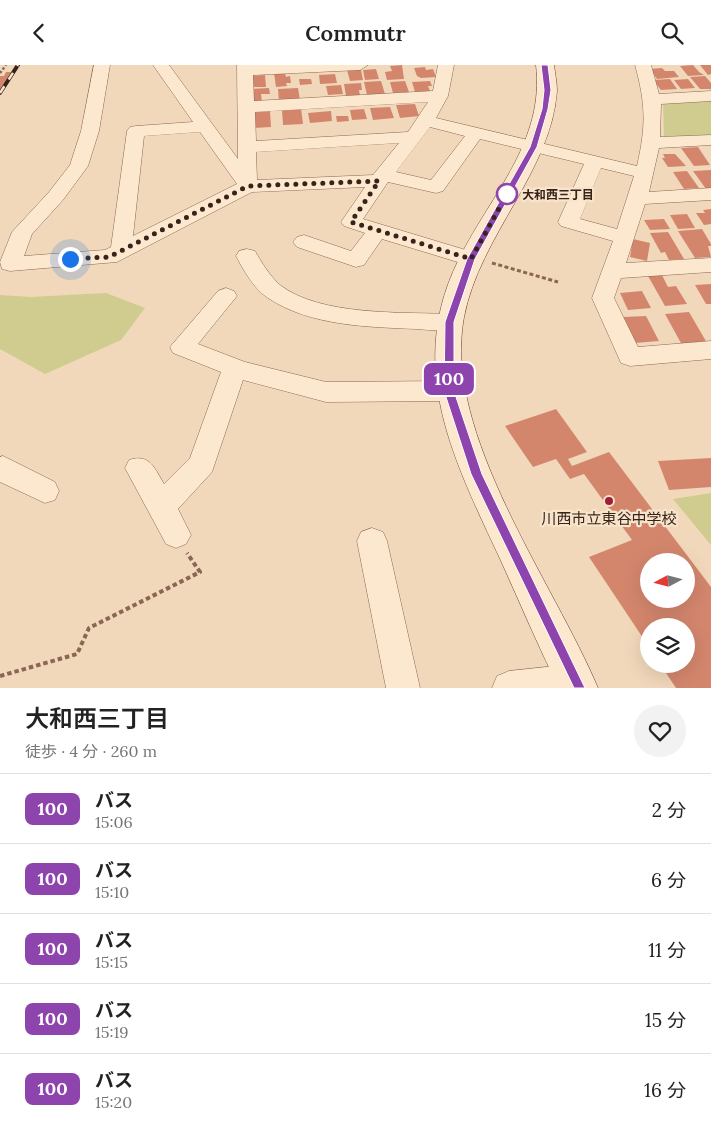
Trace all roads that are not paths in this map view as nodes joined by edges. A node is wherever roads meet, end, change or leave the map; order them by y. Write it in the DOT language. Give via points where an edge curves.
graph roads {
  1 [pos="102,65"];
  2 [pos="161,65"];
  3 [pos="360,65"];
  4 [pos="446,65"];
  5 [pos="544,65"];
  6 [pos="643,65"];
  7 [pos="245,68"];
  8 [pos="440,96"];
  9 [pos="711,96"];
  10 [pos="652,99"];
  11 [pos="246,107"];
  12 [pos="426,121"];
  13 [pos="205,126"];
  14 [pos="476,133"];
  15 [pos="414,137"];
  16 [pos="711,140"];
  17 [pos="652,143"];
  18 [pos="247,147"];
  19 [pos="533,147"];
  20 [pos="594,162"];
  21 [pos="643,173"];
  22 [pos="382,178"];
  23 [pos="248,186"];
  24 [pos="711,194"];
  25 [pos="637,199"];
  26 [pos="378,230"];
  27 [pos="623,237"];
  28 [pos="304,242"];
  29 [pos="121,250"];
  30 [pos="247,256"];
  31 [pos="477,260"];
  32 [pos="711,265"];
  33 [pos="611,271"];
  34 [pos="226,296"];
  35 [pos="450,322"];
  36 [pos="711,350"];
  37 [pos="235,368"];
  38 [pos="449,391"];
  39 [pos="139,468"];
  40 [pos="0,469"];
  41 [pos="45,491"];
  42 [pos="162,506"];
  43 [pos="176,535"];
  44 [pos="372,541"];
  45 [pos="577,685"];
  46 [pos="403,688"];
  47 [pos="509,688"];
  1 -- 29 [label="street" via="90,131 79,166 22,232 10,264 109,257"];
  2 -- 13 [label="street"];
  3 -- 7 [label="street"];
  4 -- 8 [label="street"];
  5 -- 19 [label="street" via="545,109"];
  6 -- 10 [label="street"];
  7 -- 11 [label="street"];
  8 -- 11 [label="street"];
  8 -- 12 [label="street"];
  9 -- 10 [label="street"];
  10 -- 17 [label="street"];
  11 -- 18 [label="street"];
  12 -- 14 [label="street"];
  12 -- 15 [label="street"];
  13 -- 23 [label="street"];
  13 -- 29 [label="street" via="136,131"];
  14 -- 19 [label="street"];
  14 -- 22 [label="street" via="436,187"];
  15 -- 18 [label="street"];
  15 -- 22 [label="street"];
  16 -- 17 [label="street"];
  17 -- 21 [label="street"];
  18 -- 23 [label="street"];
  19 -- 20 [label="street"];
  19 -- 31 [label="street"];
  20 -- 21 [label="street"];
  20 -- 27 [label="street" via="568,222"];
  21 -- 25 [label="street"];
  22 -- 23 [label="street"];
  22 -- 26 [label="street" via="351,222"];
  23 -- 29 [label="street"];
  24 -- 25 [label="street"];
  25 -- 27 [label="street"];
  26 -- 28 [label="street" via="356,260"];
  26 -- 31 [label="street"];
  27 -- 33 [label="street"];
  30 -- 35 [label="street" via="253,269 275,292 309,308 340,315"];
  31 -- 35 [label="street"];
  32 -- 33 [label="street"];
  33 -- 36 [label="street" via="603,298 630,357"];
  34 -- 37 [label="street" via="182,347"];
  35 -- 38 [label="street"];
  37 -- 38 [label="street" via="326,392"];
  37 -- 42 [label="street" via="202,464"];
  38 -- 45 [label="street" via="477,474"];
  39 -- 42 [label="street"];
  40 -- 41 [label="street"];
  42 -- 43 [label="street"];
  44 -- 46 [label="street"];
  45 -- 47 [label="street"];
}
